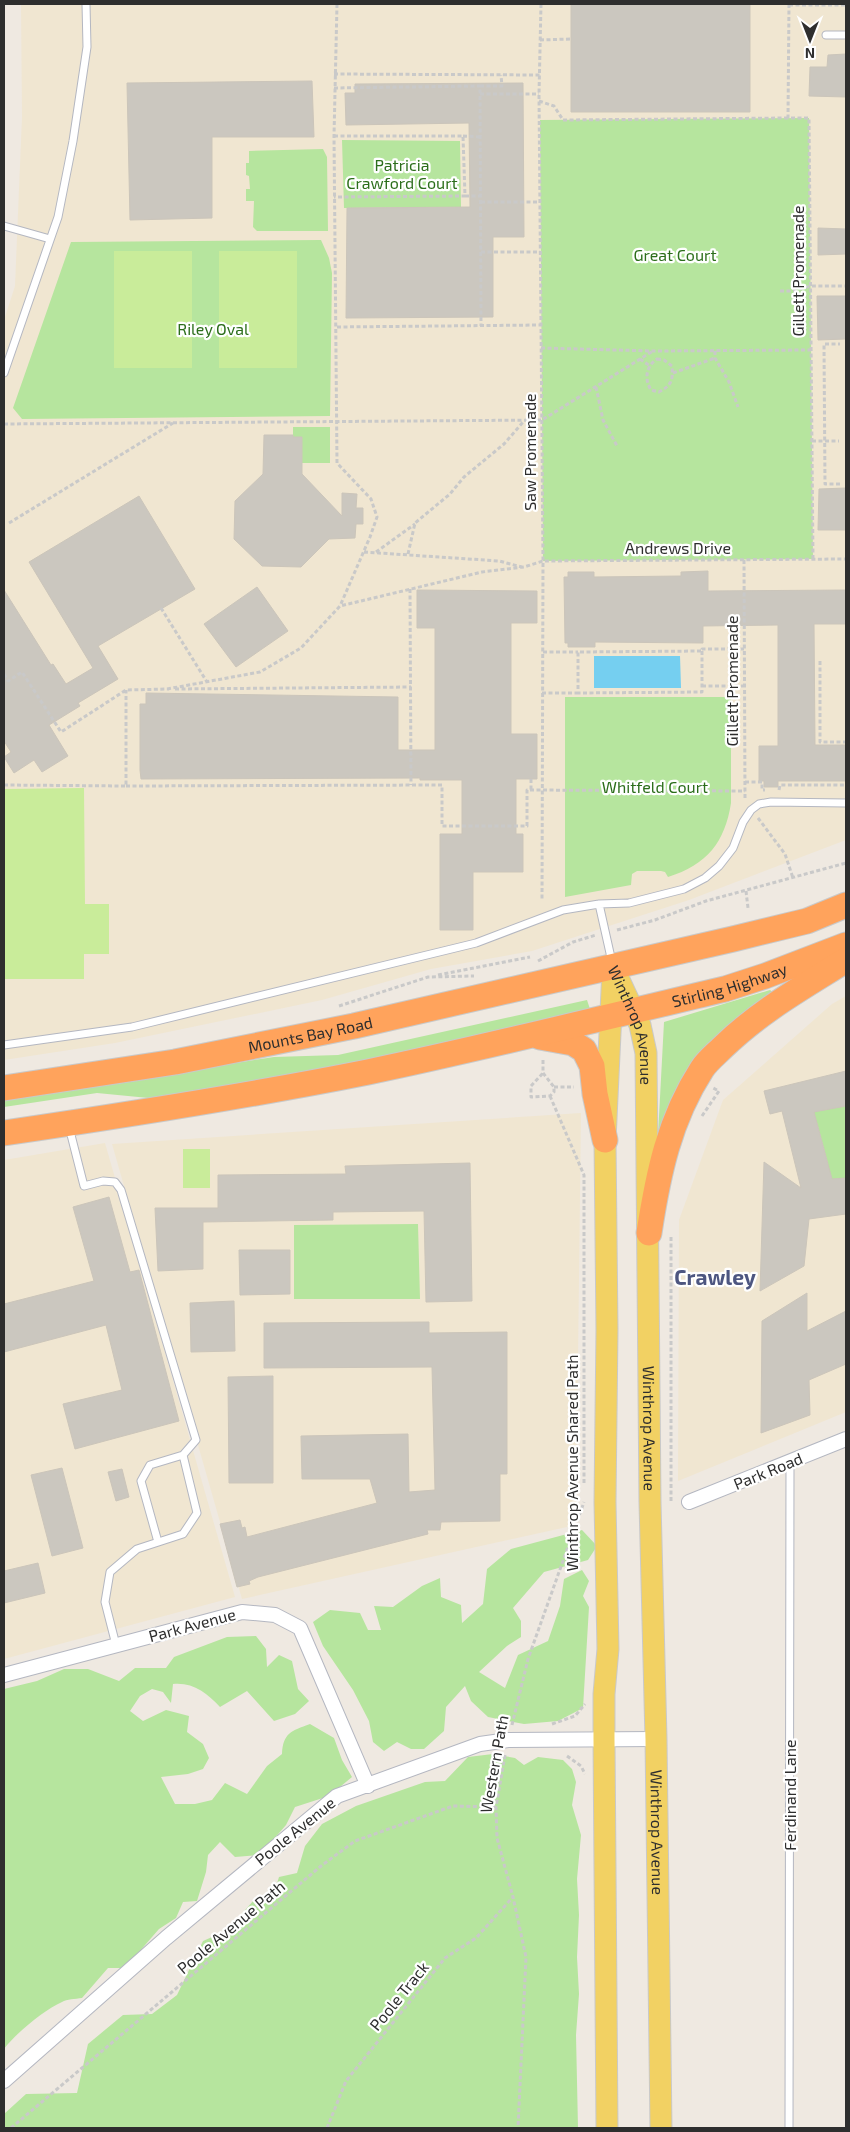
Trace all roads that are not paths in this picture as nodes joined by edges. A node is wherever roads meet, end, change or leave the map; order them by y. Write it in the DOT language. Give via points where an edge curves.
graph roads {
  1 [pos="86,4"];
  2 [pos="846,35"];
  3 [pos="826,36"];
  4 [pos="4,226"];
  5 [pos="50,239"];
  6 [pos="4,373"];
  7 [pos="846,803"];
  8 [pos="599,904"];
  9 [pos="846,905"];
  10 [pos="846,945"];
  11 [pos="846,960"];
  12 [pos="613,966"];
  13 [pos="634,1011"];
  14 [pos="610,1016"];
  15 [pos="529,1036"];
  16 [pos="4,1045"];
  17 [pos="4,1088"];
  18 [pos="69,1124"];
  19 [pos="4,1133"];
  20 [pos="605,1140"];
  21 [pos="660,1234"];
  22 [pos="846,1440"];
  23 [pos="183,1455"];
  24 [pos="790,1462"];
  25 [pos="690,1502"];
  26 [pos="158,1542"];
  27 [pos="116,1645"];
  28 [pos="4,1675"];
  29 [pos="604,1739"];
  30 [pos="656,1739"];
  31 [pos="368,1786"];
  32 [pos="4,2081"];
  33 [pos="607,2128"];
  34 [pos="661,2128"];
  35 [pos="789,2128"];
  1 -- 5 [label="lane" via="87,47 73,142 58,217"];
  2 -- 3 [label="lane"];
  4 -- 5 [label="lane"];
  5 -- 6 [label="lane"];
  7 -- 8 [label="lane" via="759,804 743,822 732,848 706,878 684,889 629,903"];
  8 -- 12 [label="lane"];
  8 -- 16 [label="lane" via="563,910 476,942 222,1006 99,1033"];
  9 -- 12 [label="highway" via="807,921"];
  10 -- 13 [label="highway, Stirling Highway" via="725,989"];
  11 -- 21 [label="highway" via="746,1024 703,1067 675,1117 658,1175"];
  12 -- 13 [label="main road, Winthrop Avenue"];
  12 -- 14 [label="main road, Winthrop Avenue"];
  12 -- 17 [label="highway, Mounts Bay Road" via="282,1041 175,1062"];
  13 -- 14 [label="highway, Stirling Highway"];
  13 -- 21 [label="main road, Winthrop Avenue" via="646,1053"];
  14 -- 15 [label="highway"];
  14 -- 20 [label="main road, Winthrop Avenue"];
  15 -- 18 [label="highway" via="368,1072"];
  15 -- 20 [label="highway" via="563,1040 584,1050 592,1066"];
  18 -- 19 [label="highway"];
  18 -- 23 [label="lane" via="84,1186 114,1182 121,1190 196,1440"];
  20 -- 29 [label="main road, Winthrop Avenue" via="608,1649"];
  21 -- 30 [label="main road, Winthrop Avenue" via="650,1502"];
  22 -- 24 [label="street, Park Road"];
  23 -- 26 [label="lane" via="197,1513 183,1534"];
  23 -- 26 [label="lane" via="150,1465 141,1481"];
  24 -- 25 [label="street, Park Road"];
  24 -- 35 [label="lane, Ferdinand Lane"];
  26 -- 27 [label="lane" via="137,1548 110,1572 105,1602"];
  27 -- 28 [label="street, Park Avenue"];
  27 -- 31 [label="street, Park Avenue" via="242,1612 275,1615 300,1628"];
  29 -- 30 [label="street, Poole Avenue"];
  29 -- 31 [label="street, Poole Avenue" via="508,1740 480,1744"];
  29 -- 33 [label="main road, Winthrop Avenue"];
  30 -- 34 [label="main road, Winthrop Avenue"];
  31 -- 32 [label="street, Poole Avenue" via="337,1796 166,1938"];
}
